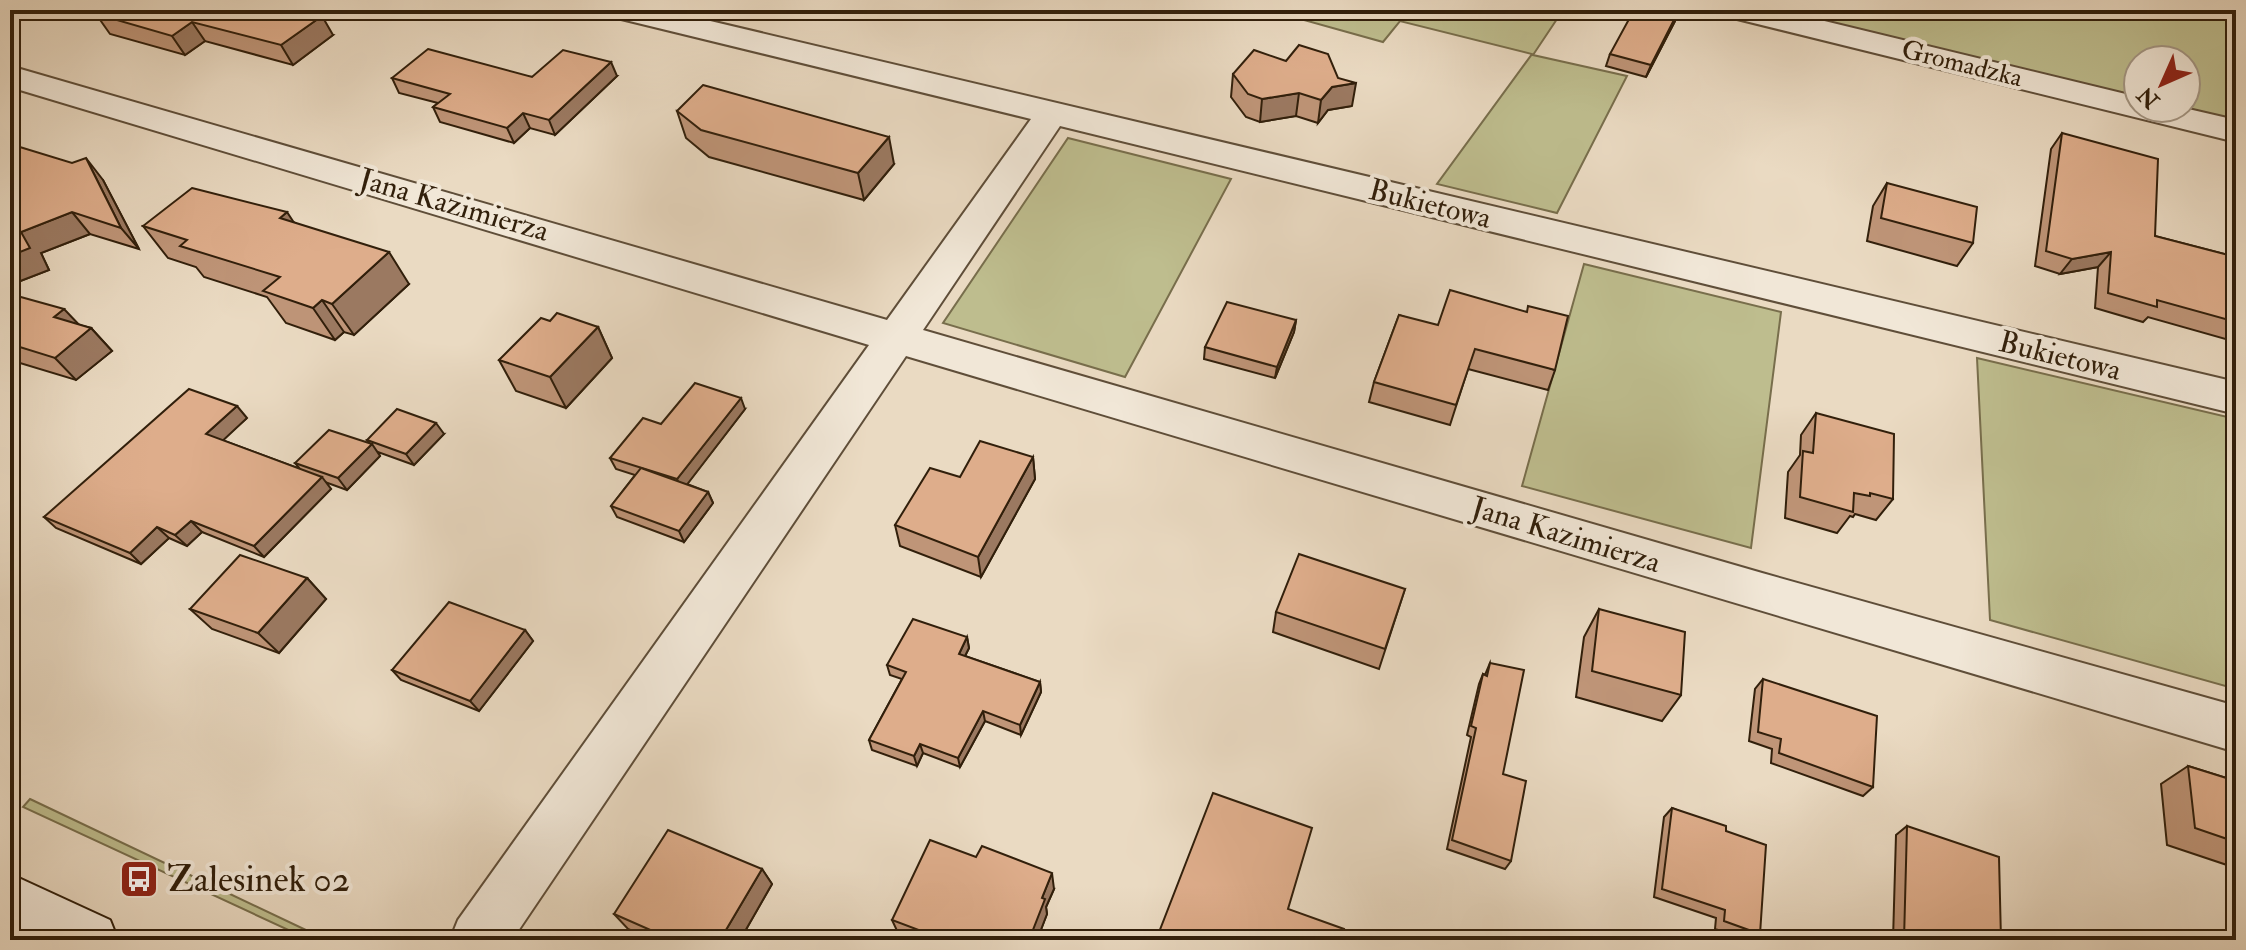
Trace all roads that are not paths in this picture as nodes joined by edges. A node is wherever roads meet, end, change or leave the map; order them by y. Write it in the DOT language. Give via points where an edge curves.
graph roads {
  1 [pos="624,10"];
  2 [pos="1740,10"];
  3 [pos="10,76"];
  4 [pos="2122,104"];
  5 [pos="1052,113"];
  6 [pos="2202,123"];
  7 [pos="2236,131"];
  8 [pos="897,336"];
  9 [pos="2236,398"];
  10 [pos="2236,729"];
  11 [pos="10,902"];
  12 [pos="90,940"];
  13 [pos="478,940"];
  1 -- 5 [label="street, Bukietowa"];
  2 -- 4 [label="street, Gromadzka"];
  3 -- 8 [label="street, Jana Kazimierza"];
  5 -- 8 [label="street"];
  5 -- 9 [label="street, Bukietowa"];
  6 -- 7 [label="street, Gromadzka"];
  8 -- 10 [label="street, Jana Kazimierza"];
  8 -- 13 [label="street"];
  11 -- 12 [label="street"];
}
